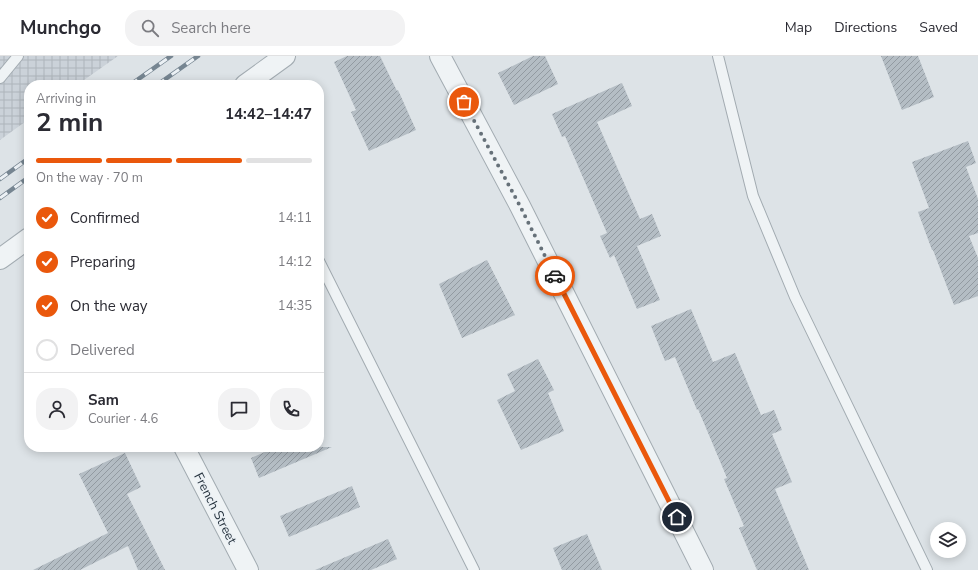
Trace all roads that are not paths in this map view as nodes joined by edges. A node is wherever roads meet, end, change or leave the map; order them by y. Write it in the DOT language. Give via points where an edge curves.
graph roads {
  1 [pos="18,56"];
  2 [pos="285,56"];
  3 [pos="440,56"];
  4 [pos="718,56"];
  5 [pos="0,78"];
  6 [pos="252,80"];
  7 [pos="24,242"];
  8 [pos="0,259"];
  9 [pos="324,271"];
  10 [pos="187,452"];
  11 [pos="248,570"];
  12 [pos="474,570"];
  13 [pos="703,570"];
  14 [pos="927,570"];
  1 -- 5 [label="lane"];
  2 -- 6 [label="street"];
  3 -- 13 [label="street" via="520,206"];
  4 -- 14 [label="lane" via="753,196 795,297"];
  7 -- 8 [label="street"];
  9 -- 12 [label="lane"];
  10 -- 11 [label="street, French Street"];
}
